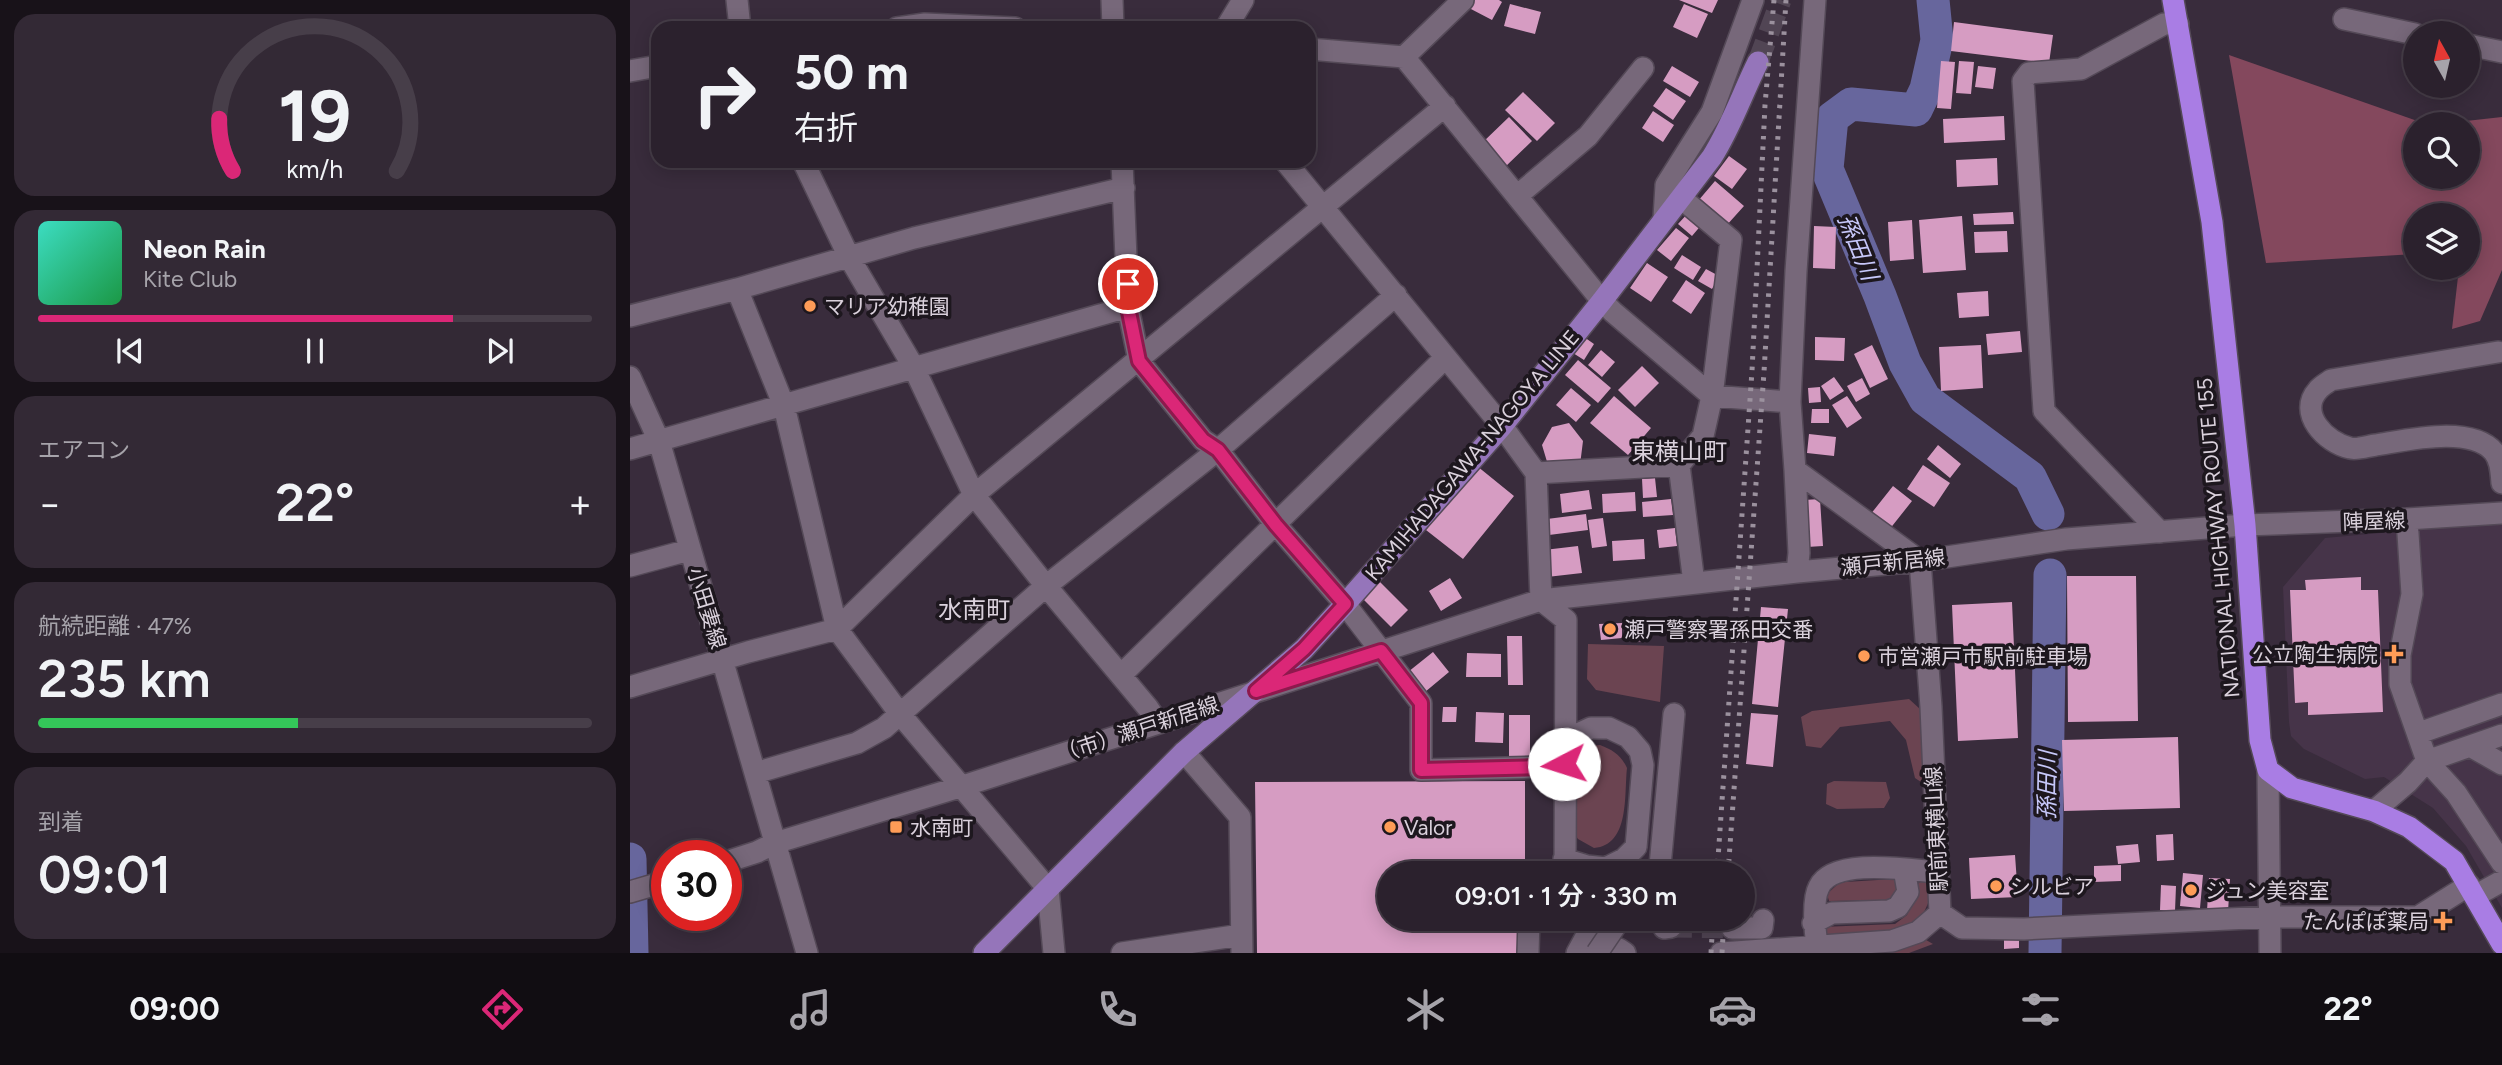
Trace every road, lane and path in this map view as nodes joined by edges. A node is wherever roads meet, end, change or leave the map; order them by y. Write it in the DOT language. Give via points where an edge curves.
graph roads {
  1 [pos="737,0"];
  2 [pos="1112,0"];
  3 [pos="1243,0"];
  4 [pos="1463,0"];
  5 [pos="1753,0"];
  6 [pos="1815,0"];
  7 [pos="2173,0"];
  8 [pos="2344,19"];
  9 [pos="739,21"];
  10 [pos="1113,21"];
  11 [pos="1230,21"];
  12 [pos="2178,24"];
  13 [pos="2403,31"];
  14 [pos="2480,47"];
  15 [pos="1316,50"];
  16 [pos="2502,52"];
  17 [pos="1404,57"];
  18 [pos="1758,62"];
  19 [pos="651,67"];
  20 [pos="1643,68"];
  21 [pos="630,71"];
  22 [pos="1445,106"];
  23 [pos="806,168"];
  24 [pos="1123,168"];
  25 [pos="1291,168"];
  26 [pos="1124,188"];
  27 [pos="1517,195"];
  28 [pos="1681,198"];
  29 [pos="1323,208"];
  30 [pos="1664,218"];
  31 [pos="849,257"];
  32 [pos="737,289"];
  33 [pos="1396,295"];
  34 [pos="1602,301"];
  35 [pos="1128,307"];
  36 [pos="630,316"];
  37 [pos="2498,352"];
  38 [pos="1445,358"];
  39 [pos="1139,361"];
  40 [pos="913,366"];
  41 [pos="630,377"];
  42 [pos="1712,396"];
  43 [pos="1790,402"];
  44 [pos="785,406"];
  45 [pos="1502,426"];
  46 [pos="659,441"];
  47 [pos="630,449"];
  48 [pos="1218,450"];
  49 [pos="1679,465"];
  50 [pos="1795,470"];
  51 [pos="1536,473"];
  52 [pos="2502,483"];
  53 [pos="974,495"];
  54 [pos="2502,513"];
  55 [pos="2407,520"];
  56 [pos="1276,525"];
  57 [pos="2245,525"];
  58 [pos="2160,532"];
  59 [pos="689,550"];
  60 [pos="1920,561"];
  61 [pos="630,566"];
  62 [pos="1797,572"];
  63 [pos="1694,583"];
  64 [pos="1046,586"];
  65 [pos="1541,600"];
  66 [pos="1345,604"];
  67 [pos="837,629"];
  68 [pos="1381,651"];
  69 [pos="723,661"];
  70 [pos="1121,675"];
  71 [pos="630,687"];
  72 [pos="1256,691"];
  73 [pos="2502,704"];
  74 [pos="900,714"];
  75 [pos="1674,714"];
  76 [pos="1158,723"];
  77 [pos="2419,733"];
  78 [pos="2502,735"];
  79 [pos="1564,740"];
  80 [pos="2472,747"];
  81 [pos="1184,752"];
  82 [pos="2427,761"];
  83 [pos="1564,764"];
  84 [pos="2502,764"];
  85 [pos="2268,770"];
  86 [pos="755,773"];
  87 [pos="964,786"];
  88 [pos="2374,811"];
  89 [pos="775,843"];
  90 [pos="742,857"];
  91 [pos="1564,861"];
  92 [pos="1620,861"];
  93 [pos="1662,861"];
  94 [pos="2502,863"];
  95 [pos="1904,869"];
  96 [pos="1937,872"];
  97 [pos="2502,881"];
  98 [pos="651,886"];
  99 [pos="1048,889"];
  100 [pos="2472,890"];
  101 [pos="630,892"];
  102 [pos="1940,913"];
  103 [pos="2270,917"];
  104 [pos="1763,920"];
  105 [pos="1813,923"];
  106 [pos="1755,928"];
  107 [pos="1529,931"];
  108 [pos="1591,935"];
  109 [pos="1241,944"];
  110 [pos="2502,944"];
  111 [pos="1816,946"];
  112 [pos="1761,951"];
  113 [pos="807,953"];
  114 [pos="984,953"];
  115 [pos="1054,953"];
  116 [pos="1122,953"];
  117 [pos="1528,953"];
  118 [pos="1577,953"];
  119 [pos="1721,953"];
  120 [pos="2270,953"];
  1 -- 9 [label="street"];
  2 -- 10 [label="street"];
  3 -- 11 [label="street"];
  4 -- 17 [label="street"];
  5 -- 30 [label="street" via="1712,112 1666,185"];
  6 -- 43 [label="street"];
  7 -- 12 [label="highway, NATIONAL HIGHWAY ROUTE 155"];
  8 -- 13 [label="street"];
  12 -- 57 [label="highway, NATIONAL HIGHWAY ROUTE 155" via="2212,222"];
  12 -- 58 [label="street" via="2164,24 2081,69 2029,73 2023,81 2044,411"];
  14 -- 16 [label="street"];
  15 -- 17 [label="street"];
  17 -- 22 [label="street"];
  18 -- 28 [label="main road, KAMIHADAGAWA-NAGOYA LINE" via="1727,134"];
  19 -- 21 [label="street"];
  20 -- 27 [label="street" via="1588,136"];
  22 -- 27 [label="street"];
  22 -- 29 [label="street"];
  23 -- 31 [label="street"];
  24 -- 26 [label="street"];
  25 -- 29 [label="street"];
  26 -- 31 [label="street" via="914,237"];
  26 -- 35 [label="street"];
  27 -- 34 [label="street"];
  28 -- 30 [label="main road, KAMIHADAGAWA-NAGOYA LINE"];
  28 -- 42 [label="street" via="1731,240"];
  29 -- 33 [label="street"];
  29 -- 39 [label="street"];
  30 -- 34 [label="main road, KAMIHADAGAWA-NAGOYA LINE"];
  31 -- 32 [label="street"];
  31 -- 40 [label="street"];
  32 -- 36 [label="street"];
  32 -- 44 [label="street"];
  33 -- 38 [label="street"];
  33 -- 48 [label="street"];
  34 -- 42 [label="street"];
  34 -- 45 [label="main road, KAMIHADAGAWA-NAGOYA LINE"];
  35 -- 39 [label="street"];
  35 -- 40 [label="street"];
  37 -- 52 [label="street" via="2331,380 2316,391 2310,407 2316,427 2330,440 2351,449 2462,436 2480,441 2501,465"];
  38 -- 45 [label="street"];
  38 -- 56 [label="street"];
  39 -- 48 [label="street" via="1203,440"];
  39 -- 53 [label="street"];
  40 -- 44 [label="street"];
  40 -- 53 [label="street"];
  41 -- 46 [label="street, 小田妻線"];
  42 -- 43 [label="street"];
  42 -- 49 [label="street" via="1703,436"];
  43 -- 50 [label="street"];
  44 -- 46 [label="street"];
  44 -- 67 [label="street"];
  45 -- 51 [label="street"];
  45 -- 66 [label="main road, KAMIHADAGAWA-NAGOYA LINE"];
  46 -- 47 [label="street"];
  46 -- 59 [label="street, 小田妻線"];
  48 -- 56 [label="street"];
  48 -- 64 [label="street"];
  49 -- 51 [label="street"];
  49 -- 63 [label="street"];
  50 -- 60 [label="street"];
  50 -- 62 [label="street"];
  51 -- 65 [label="street"];
  53 -- 64 [label="street"];
  53 -- 67 [label="street"];
  54 -- 55 [label="street, 陣屋線"];
  55 -- 57 [label="street, 陣屋線"];
  55 -- 77 [label="street" via="2412,594 2391,680"];
  56 -- 66 [label="street"];
  56 -- 70 [label="street"];
  57 -- 58 [label="street, 瀬戸新居線"];
  57 -- 85 [label="highway, NATIONAL HIGHWAY ROUTE 155" via="2258,729"];
  58 -- 60 [label="street, 瀬戸新居線" via="2066,539"];
  59 -- 61 [label="street"];
  59 -- 69 [label="street, 小田妻線"];
  60 -- 62 [label="street, 瀬戸新居線"];
  60 -- 96 [label="street, 駅前東横山線"];
  62 -- 63 [label="street, 瀬戸新居線"];
  63 -- 65 [label="street, 瀬戸新居線"];
  64 -- 70 [label="street"];
  64 -- 74 [label="street"];
  65 -- 68 [label="street, （市）瀬戸新居線"];
  65 -- 79 [label="street" via="1566,620"];
  66 -- 68 [label="street"];
  66 -- 72 [label="main road, KAMIHADAGAWA-NAGOYA LINE" via="1304,649"];
  67 -- 69 [label="street"];
  67 -- 74 [label="street"];
  68 -- 72 [label="street, （市）瀬戸新居線"];
  68 -- 83 [label="street" via="1421,703 1421,770"];
  69 -- 71 [label="street"];
  69 -- 86 [label="street, 小田妻線"];
  70 -- 76 [label="street"];
  72 -- 76 [label="street, （市）瀬戸新居線"];
  72 -- 81 [label="main road, KAMIHADAGAWA-NAGOYA LINE"];
  73 -- 77 [label="street"];
  74 -- 86 [label="street" via="857,743"];
  74 -- 87 [label="street"];
  75 -- 93 [label="street"];
  76 -- 87 [label="street, （市）瀬戸新居線"];
  77 -- 82 [label="street"];
  78 -- 80 [label="street"];
  79 -- 83 [label="street"];
  79 -- 92 [label="street" via="1591,728 1609,728 1628,737 1640,751 1643,765 1636,847"];
  80 -- 82 [label="street"];
  80 -- 84 [label="street"];
  81 -- 99 [label="main road, KAMIHADAGAWA-NAGOYA LINE"];
  81 -- 109 [label="street" via="1240,817"];
  82 -- 88 [label="street"];
  82 -- 94 [label="street" via="2456,793"];
  83 -- 91 [label="street"];
  85 -- 88 [label="highway" via="2292,788"];
  85 -- 103 [label="street"];
  86 -- 89 [label="street, 小田妻線"];
  87 -- 89 [label="street, （市）瀬戸新居線"];
  87 -- 99 [label="street"];
  88 -- 100 [label="highway" via="2409,827 2454,861"];
  89 -- 90 [label="street"];
  89 -- 113 [label="street, 小田妻線"];
  95 -- 96 [label="street"];
  95 -- 105 [label="street" via="1834,873 1819,887"];
  95 -- 105 [label="street" via="1908,892 1898,907 1832,912"];
  96 -- 102 [label="street, 駅前東横山線"];
  97 -- 100 [label="street"];
  98 -- 101 [label="street"];
  99 -- 114 [label="main road, KAMIHADAGAWA-NAGOYA LINE"];
  99 -- 115 [label="street"];
  100 -- 103 [label="street" via="2418,917"];
  100 -- 110 [label="highway"];
  102 -- 103 [label="street" via="1962,928 2024,929"];
  102 -- 111 [label="street, 駅前東横山線" via="1918,932 1892,941"];
  103 -- 120 [label="street"];
  104 -- 106 [label="street" via="1762,928"];
  105 -- 111 [label="street"];
  107 -- 117 [label="street"];
  108 -- 118 [label="street"];
  109 -- 116 [label="street"];
  111 -- 112 [label="street, 駅前東横山線"];
  112 -- 119 [label="street, 駅前東横山線"];
}
